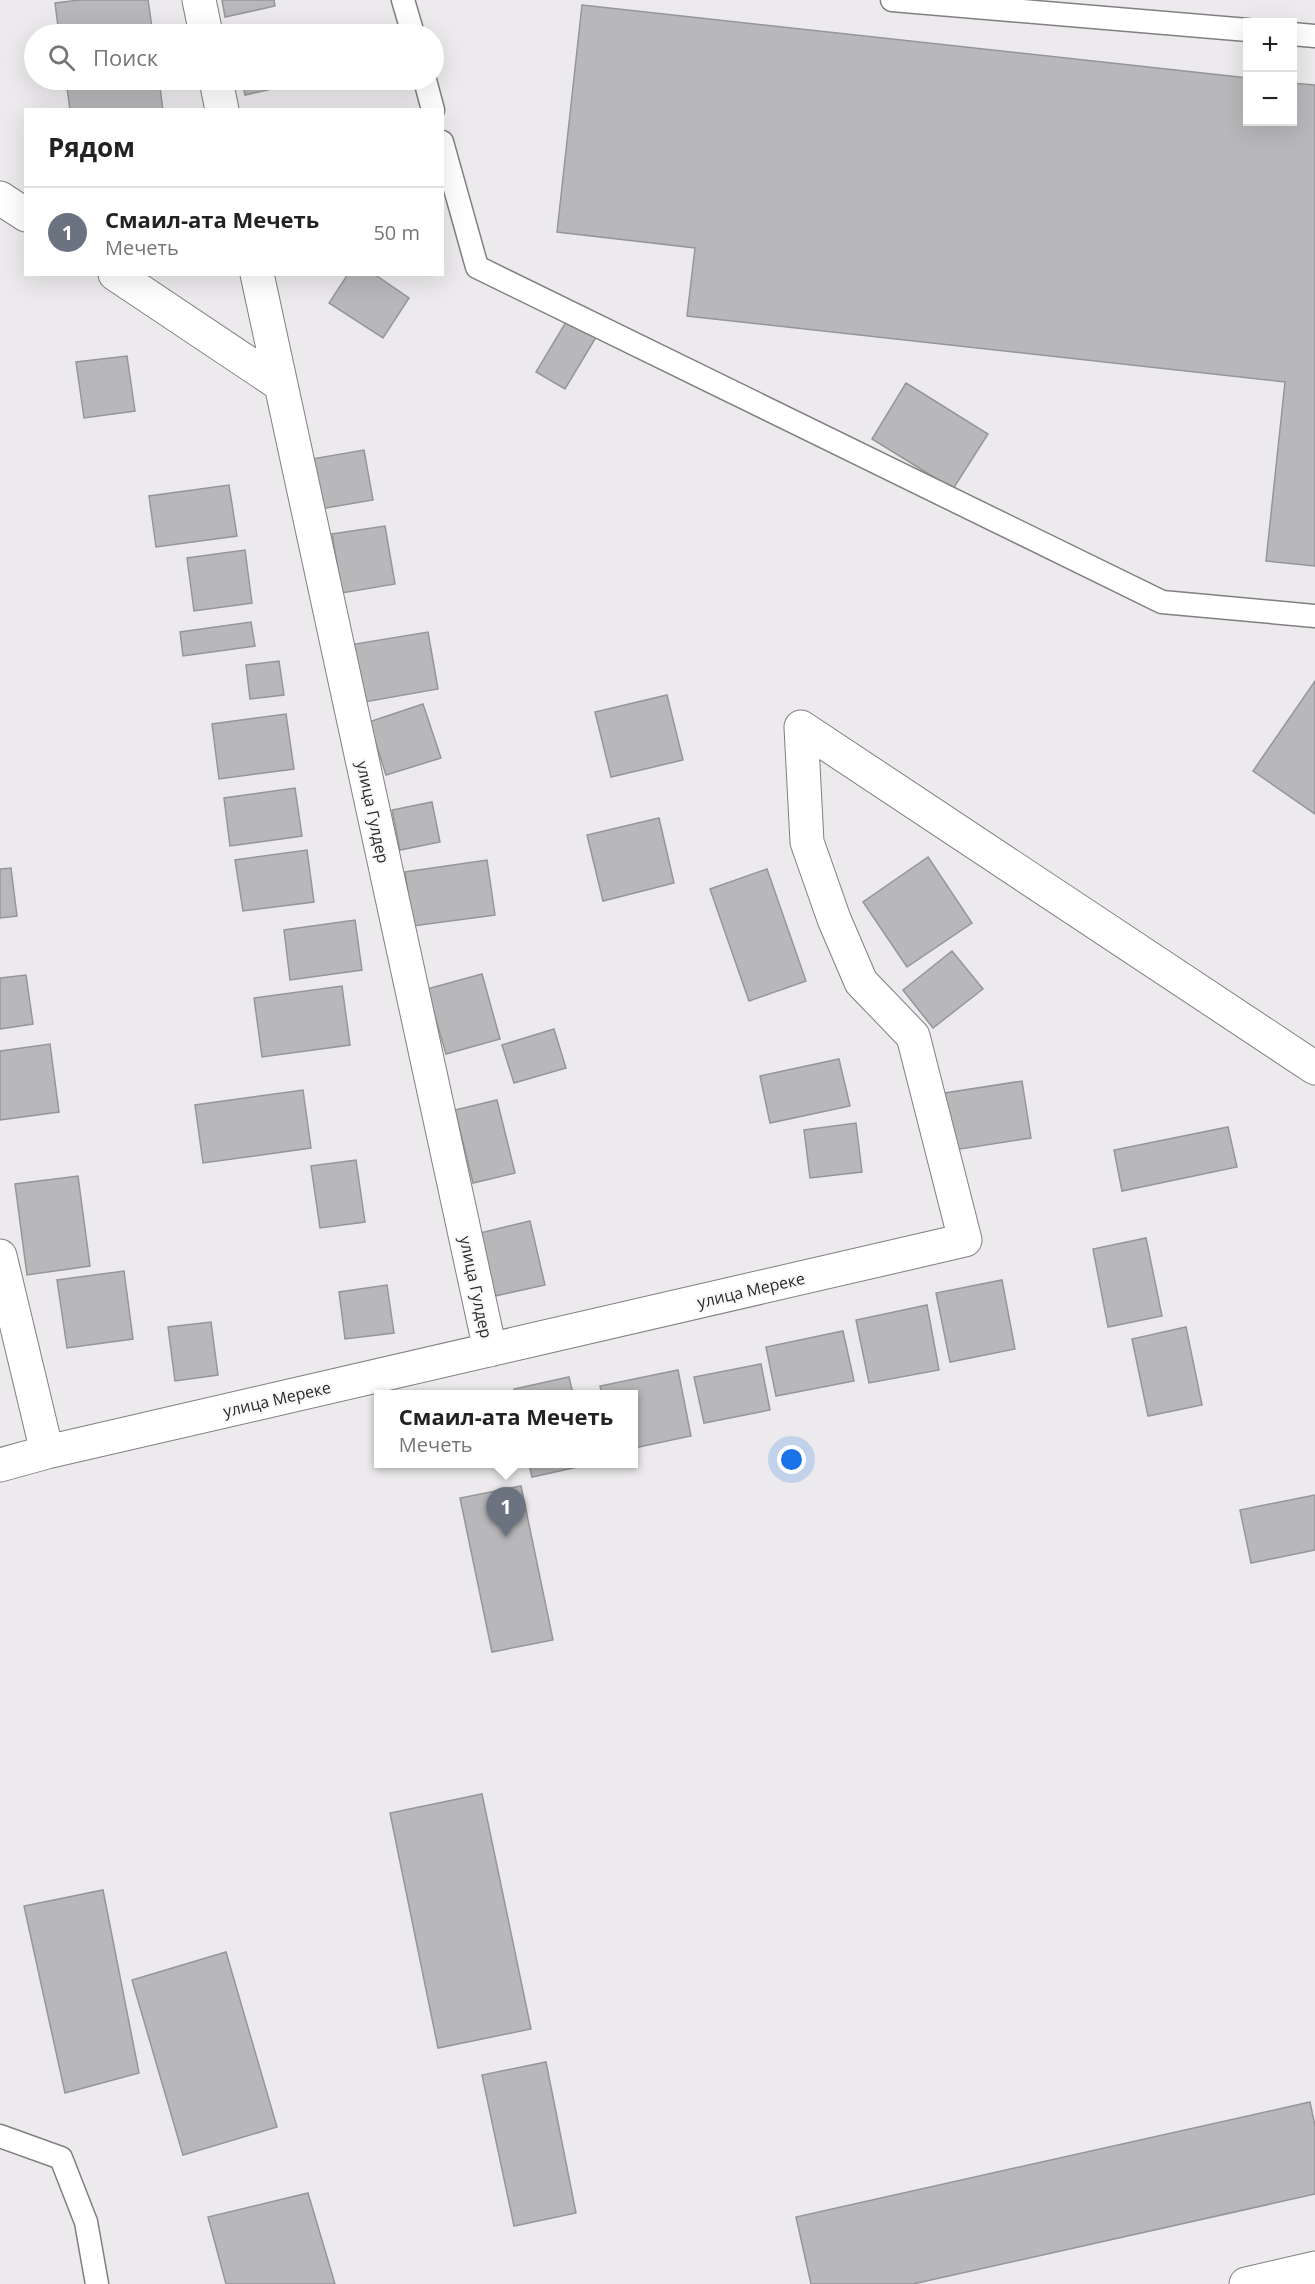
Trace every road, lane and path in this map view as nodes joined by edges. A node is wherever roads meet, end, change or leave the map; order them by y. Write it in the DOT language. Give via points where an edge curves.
graph roads {
  1 [pos="199,0"];
  2 [pos="403,0"];
  3 [pos="892,0"];
  4 [pos="204,24"];
  5 [pos="410,24"];
  6 [pos="1243,30"];
  7 [pos="1297,34"];
  8 [pos="1315,36"];
  9 [pos="218,90"];
  10 [pos="428,90"];
  11 [pos="222,108"];
  12 [pos="432,108"];
  13 [pos="444,149"];
  14 [pos="0,198"];
  15 [pos="24,214"];
  16 [pos="118,276"];
  17 [pos="257,276"];
  18 [pos="281,386"];
  19 [pos="1315,616"];
  20 [pos="1315,1068"];
  21 [pos="0,1256"];
  22 [pos="490,1350"];
  23 [pos="47,1452"];
  24 [pos="0,1465"];
  25 [pos="0,2136"];
  26 [pos="1315,2268"];
  27 [pos="97,2284"];
  28 [pos="1246,2284"];
  1 -- 4 [label="street"];
  2 -- 5 [label="lane"];
  3 -- 6 [label="lane"];
  7 -- 8 [label="lane"];
  9 -- 11 [label="street"];
  10 -- 12 [label="lane"];
  13 -- 19 [label="lane" via="477,267 1161,602"];
  14 -- 15 [label="street"];
  16 -- 18 [label="street"];
  17 -- 18 [label="street, улица Гулдер"];
  18 -- 22 [label="street, улица Гулдер"];
  20 -- 22 [label="street, улица Мереке" via="801,728 807,842 861,982 913,1036 965,1240"];
  21 -- 23 [label="street"];
  22 -- 23 [label="street, улица Мереке"];
  23 -- 24 [label="street, улица Мереке"];
  25 -- 27 [label="lane" via="61,2158 86,2222"];
  26 -- 28 [label="street"];
}
